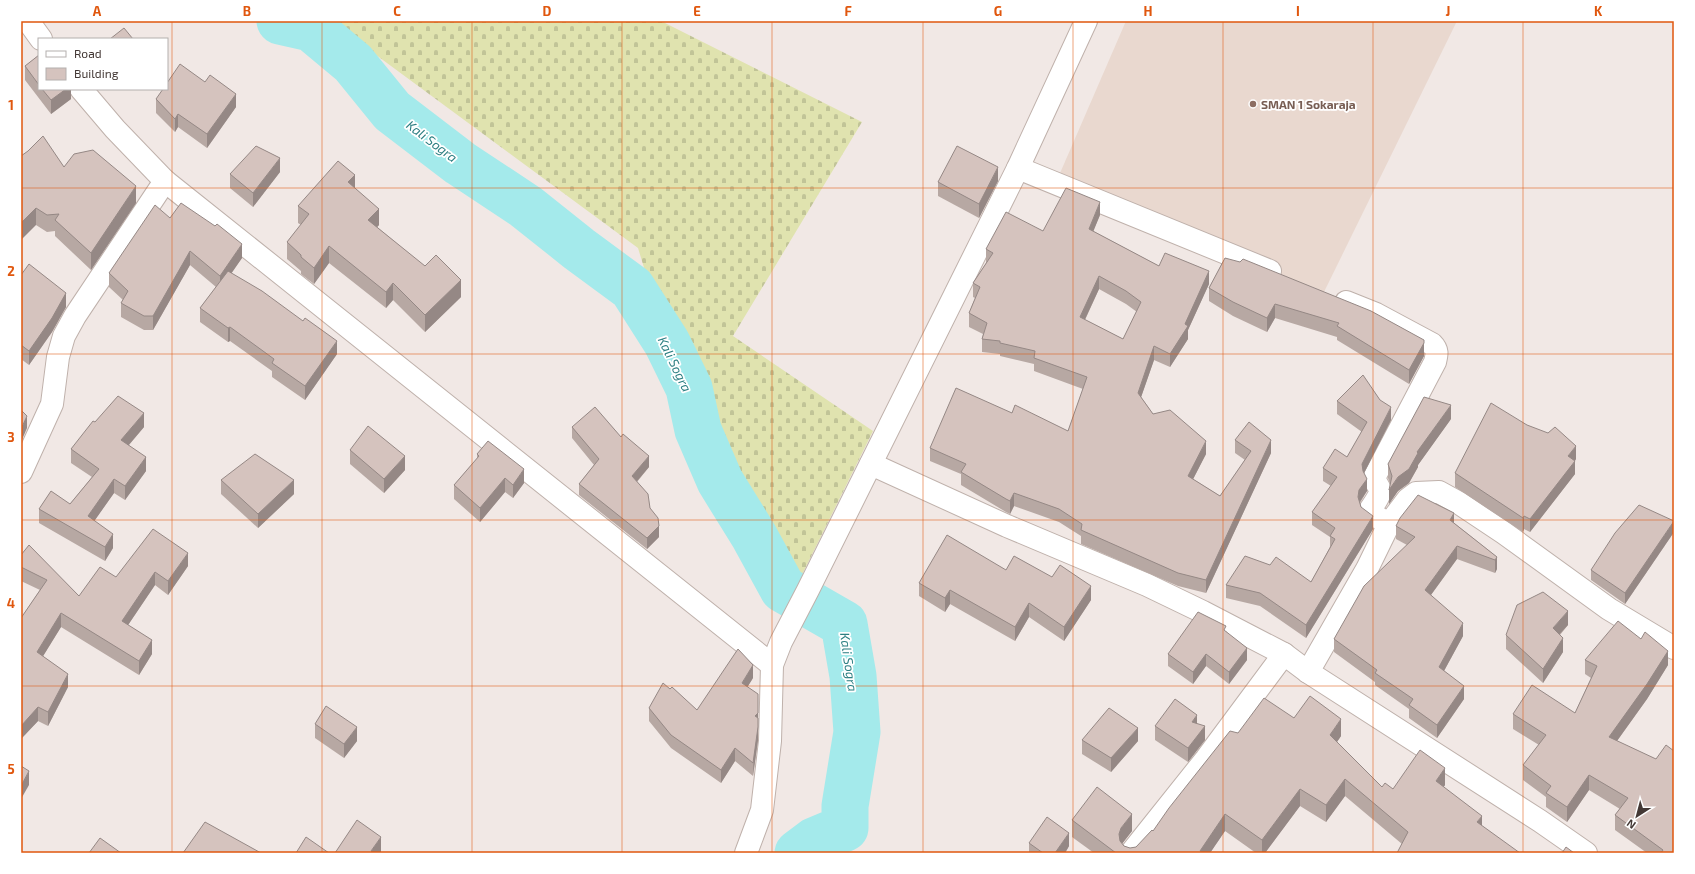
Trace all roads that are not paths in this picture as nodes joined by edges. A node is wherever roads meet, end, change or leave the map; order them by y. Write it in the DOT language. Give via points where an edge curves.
graph roads {
  1 [pos="28,21"];
  2 [pos="1086,21"];
  3 [pos="40,38"];
  4 [pos="82,90"];
  5 [pos="1018,168"];
  6 [pos="165,181"];
  7 [pos="1287,278"];
  8 [pos="1331,296"];
  9 [pos="871,464"];
  10 [pos="21,472"];
  11 [pos="1389,524"];
  12 [pos="1674,648"];
  13 [pos="1284,654"];
  14 [pos="772,665"];
  15 [pos="1308,672"];
  16 [pos="746,853"];
  17 [pos="1131,853"];
  18 [pos="1586,853"];
  1 -- 3 [label="street"];
  2 -- 5 [label="street"];
  4 -- 6 [label="street"];
  5 -- 7 [label="street"];
  5 -- 9 [label="street"];
  6 -- 10 [label="street" via="64,336 58,357 52,404"];
  6 -- 14 [label="street"];
  8 -- 11 [label="street" via="1376,314 1436,348 1435,362 1374,478 1380,492 1370,510 1372,514"];
  9 -- 13 [label="street" via="1007,526 1147,585"];
  9 -- 14 [label="street" via="781,642"];
  11 -- 12 [label="street" via="1408,499 1416,493 1439,492 1504,533 1609,609"];
  11 -- 15 [label="street" via="1367,569"];
  13 -- 15 [label="street"];
  13 -- 17 [label="street" via="1206,759"];
  14 -- 16 [label="street" via="770,740 762,810"];
  15 -- 18 [label="street" via="1540,820"];
}
